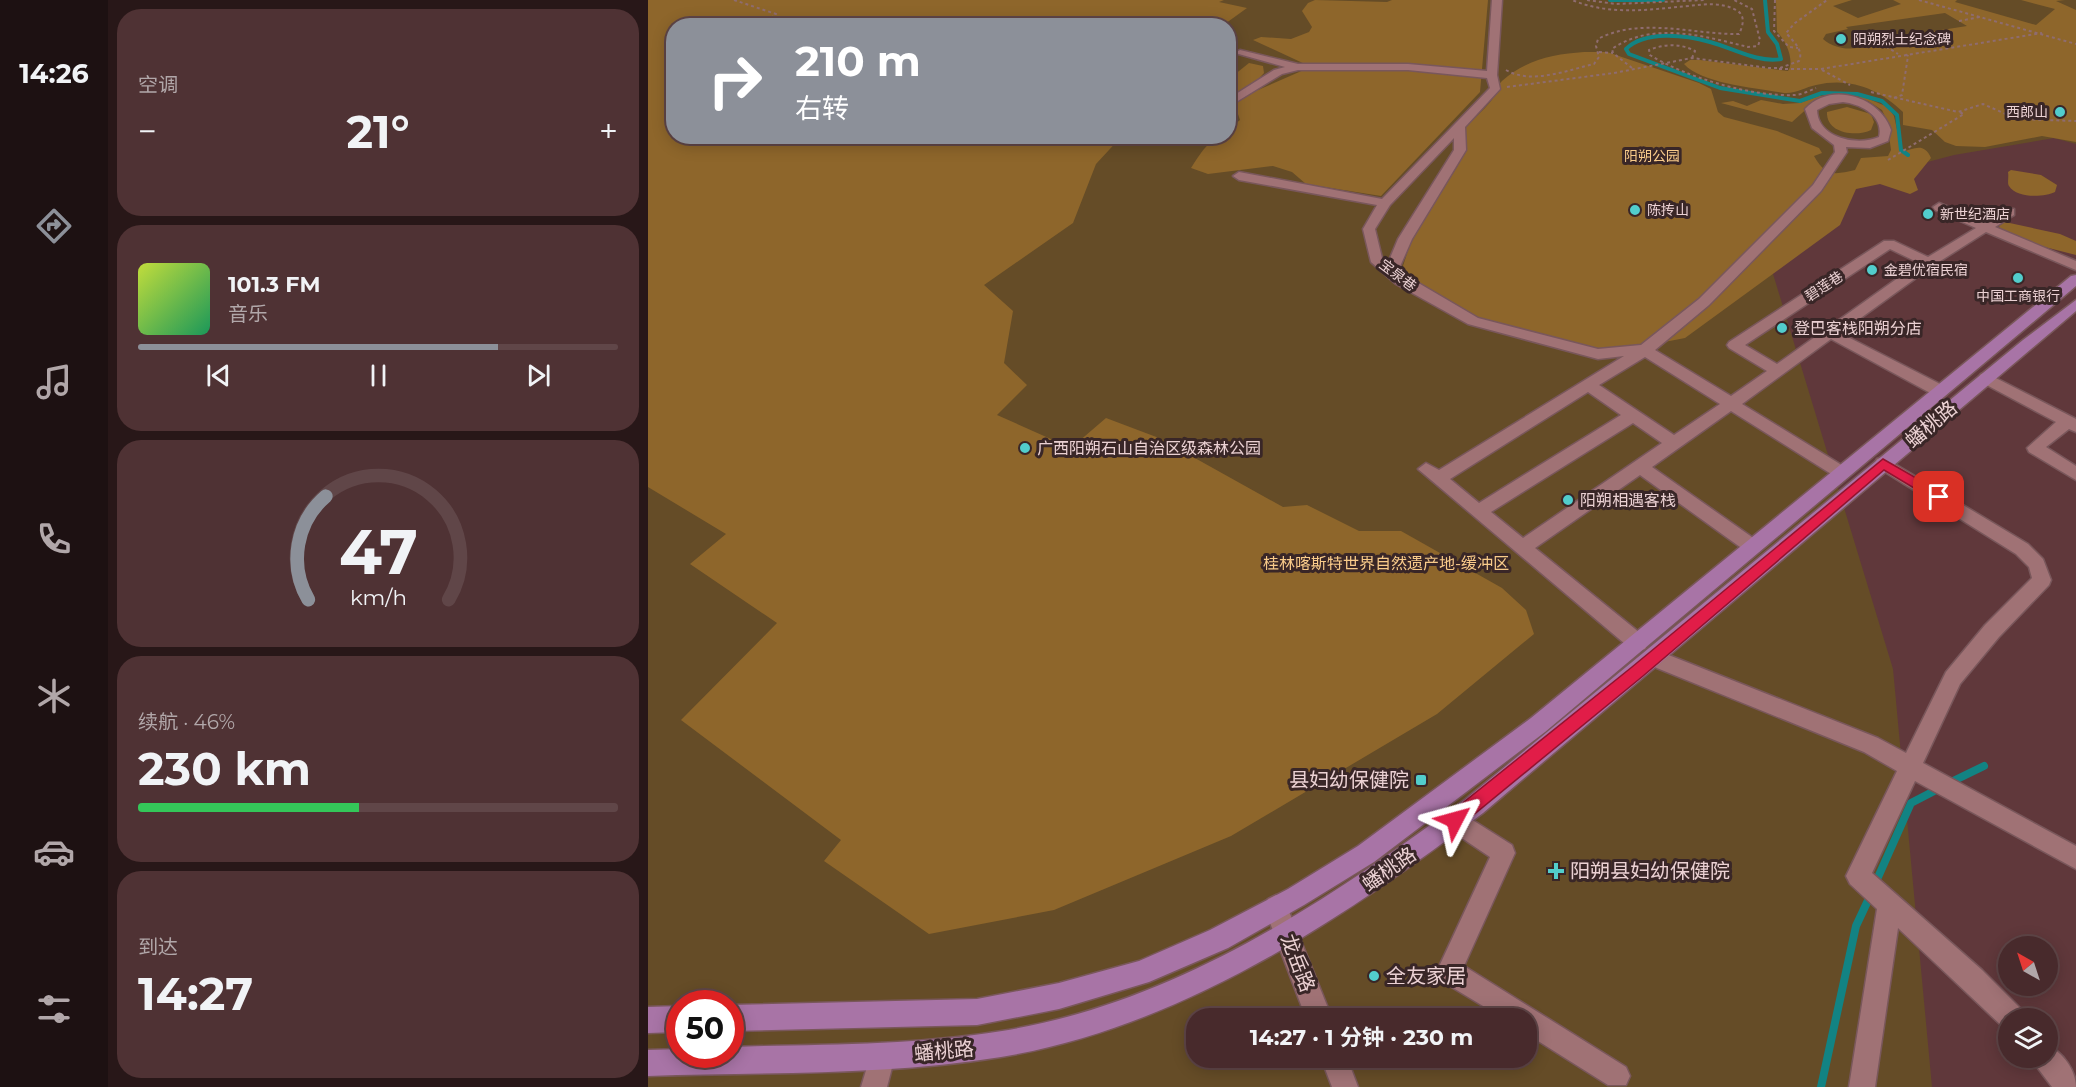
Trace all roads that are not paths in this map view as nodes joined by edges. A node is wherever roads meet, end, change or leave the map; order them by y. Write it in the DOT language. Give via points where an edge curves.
graph roads {
  1 [pos="1497,0"];
  2 [pos="1240,53"];
  3 [pos="1298,67"];
  4 [pos="1493,82"];
  5 [pos="1236,99"];
  6 [pos="1460,126"];
  7 [pos="1840,143"];
  8 [pos="1239,176"];
  9 [pos="1385,203"];
  10 [pos="1939,207"];
  11 [pos="2010,212"];
  12 [pos="1985,226"];
  13 [pos="1929,262"];
  14 [pos="2076,266"];
  15 [pos="1391,272"];
  16 [pos="2076,279"];
  17 [pos="2076,303"];
  18 [pos="1830,333"];
  19 [pos="1645,350"];
  20 [pos="1778,370"];
  21 [pos="1986,378"];
  22 [pos="1588,385"];
  23 [pos="1940,391"];
  24 [pos="1731,404"];
  25 [pos="1633,415"];
  26 [pos="2072,423"];
  27 [pos="1674,443"];
  28 [pos="1883,464"];
  29 [pos="1640,467"];
  30 [pos="1842,473"];
  31 [pos="2076,474"];
  32 [pos="1478,512"];
  33 [pos="1753,547"];
  34 [pos="1522,548"];
  35 [pos="1646,651"];
  36 [pos="1920,772"];
  37 [pos="1455,820"];
  38 [pos="2076,858"];
  39 [pos="1890,905"];
  40 [pos="1276,907"];
  41 [pos="1287,935"];
  42 [pos="1315,1008"];
  43 [pos="1508,1008"];
  44 [pos="2002,1008"];
  45 [pos="744,1018"];
  46 [pos="666,1019"];
  47 [pos="648,1020"];
  48 [pos="1537,1026"];
  49 [pos="882,1056"];
  50 [pos="648,1063"];
  51 [pos="1338,1068"];
  52 [pos="2054,1068"];
  53 [pos="1617,1076"];
  54 [pos="874,1087"];
  55 [pos="1345,1087"];
  56 [pos="1862,1087"];
  57 [pos="2069,1087"];
  1 -- 4 [label="street"];
  2 -- 3 [label="street"];
  3 -- 4 [label="street" via="1408,67"];
  3 -- 5 [label="street" via="1278,72"];
  4 -- 6 [label="street, 宝泉巷"];
  6 -- 9 [label="street, 宝泉巷"];
  6 -- 15 [label="street" via="1460,150 1405,239"];
  7 -- 7 [label="street" via="1869,145 1884,139 1886,133 1876,111 1848,99 1822,101 1811,109 1814,123"];
  7 -- 19 [label="street" via="1841,152 1817,188 1704,302"];
  8 -- 9 [label="street"];
  9 -- 15 [label="street, 宝泉巷" via="1369,229 1376,259"];
  10 -- 12 [label="street"];
  11 -- 12 [label="street"];
  12 -- 13 [label="street"];
  12 -- 14 [label="street"];
  13 -- 18 [label="street"];
  13 -- 20 [label="street, 碧莲巷" via="1889,244 1734,345"];
  15 -- 19 [label="street, 宝泉巷" via="1473,321 1598,354"];
  16 -- 23 [label="main road, 蟠桃路"];
  17 -- 21 [label="main road, 蟠桃路"];
  18 -- 20 [label="street"];
  18 -- 23 [label="street"];
  19 -- 22 [label="street"];
  19 -- 24 [label="street"];
  20 -- 24 [label="street"];
  21 -- 26 [label="street"];
  21 -- 28 [label="main road, 蟠桃路"];
  22 -- 25 [label="street"];
  22 -- 32 [label="street" via="1432,474"];
  23 -- 30 [label="main road, 蟠桃路"];
  24 -- 27 [label="street"];
  24 -- 30 [label="street"];
  25 -- 27 [label="street"];
  25 -- 32 [label="street"];
  26 -- 31 [label="street" via="2035,448"];
  27 -- 29 [label="street"];
  28 -- 35 [label="main road, 蟠桃路"];
  28 -- 36 [label="street" via="2022,549 2037,564 2042,580 1953,678"];
  29 -- 33 [label="street"];
  29 -- 34 [label="street"];
  30 -- 33 [label="main road, 蟠桃路"];
  32 -- 34 [label="street"];
  33 -- 35 [label="main road, 蟠桃路"];
  34 -- 35 [label="street"];
  35 -- 36 [label="street" via="1871,745"];
  35 -- 37 [label="main road, 蟠桃路"];
  35 -- 40 [label="main road, 蟠桃路" via="1538,725 1366,854"];
  36 -- 38 [label="street"];
  36 -- 39 [label="street" via="1858,876"];
  37 -- 41 [label="main road, 蟠桃路" via="1384,875"];
  37 -- 43 [label="street" via="1504,853 1449,971"];
  39 -- 44 [label="street"];
  39 -- 56 [label="street"];
  40 -- 41 [label="street, 龙岳路"];
  40 -- 45 [label="main road, 蟠桃路" via="1219,939 1140,972 1059,996 977,1012"];
  41 -- 42 [label="street, 龙岳路"];
  41 -- 49 [label="main road, 蟠桃路" via="1230,967 1149,1002 1057,1032 973,1050"];
  46 -- 47 [label="main road"];
  48 -- 53 [label="street"];
  49 -- 50 [label="main road, 蟠桃路"];
  49 -- 54 [label="street"];
  51 -- 55 [label="street"];
  52 -- 57 [label="street"];
}
